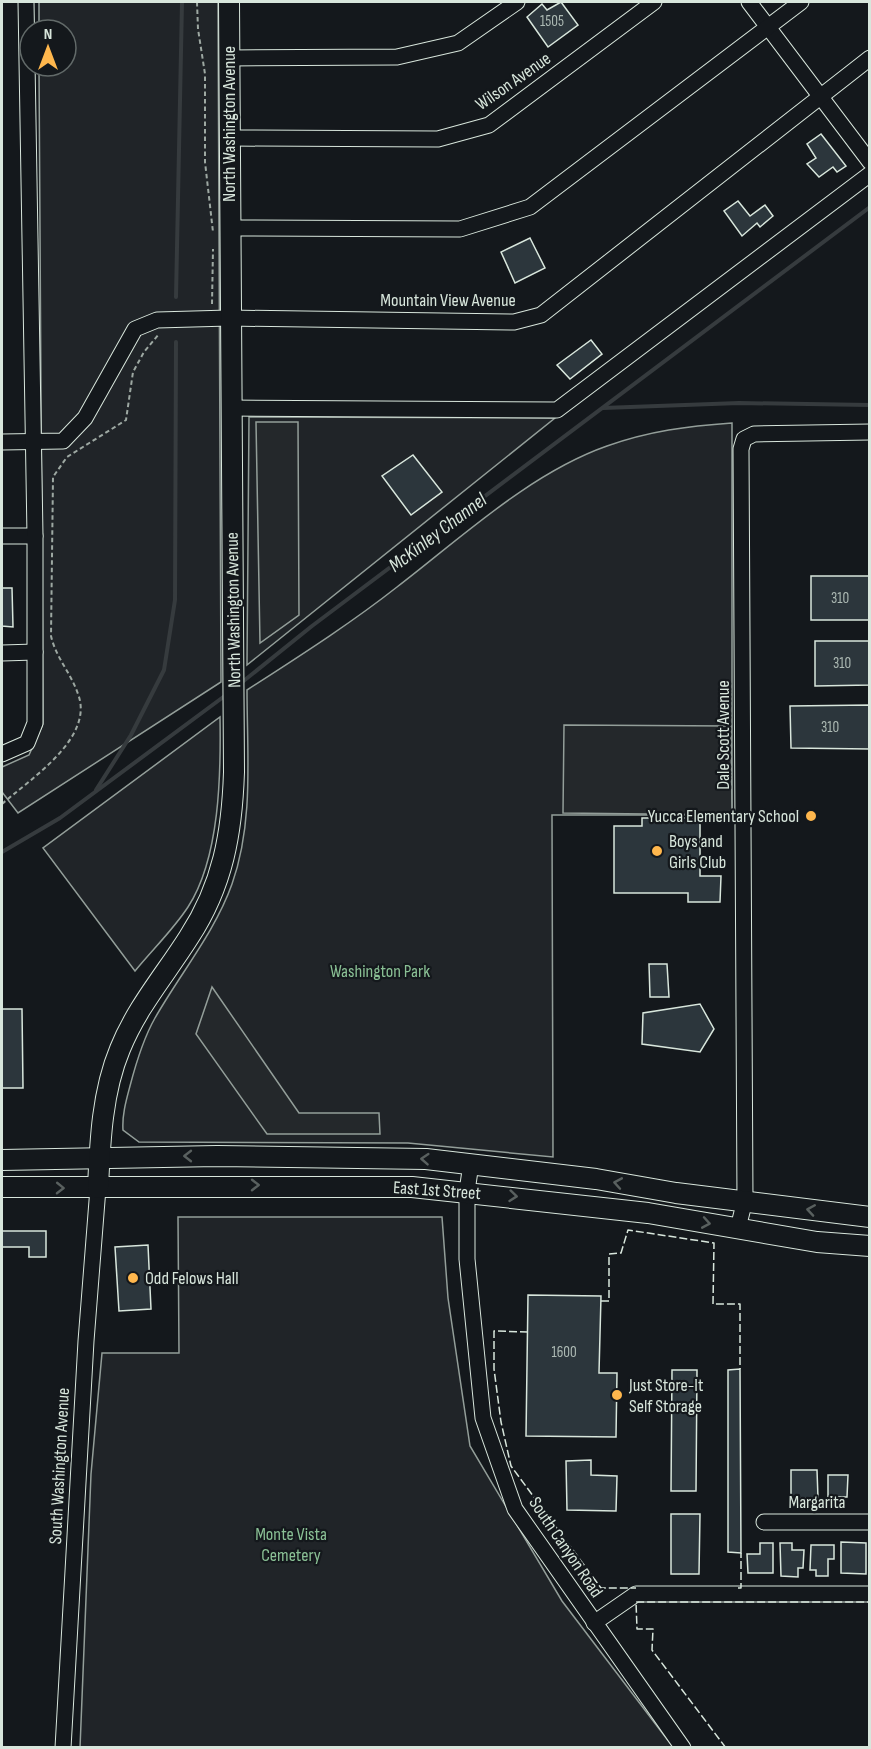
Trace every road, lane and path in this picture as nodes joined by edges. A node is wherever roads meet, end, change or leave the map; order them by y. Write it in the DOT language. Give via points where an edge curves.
graph roads {
  1 [pos="26,2"];
  2 [pos="198,2"];
  3 [pos="229,2"];
  4 [pos="517,2"];
  5 [pos="654,2"];
  6 [pos="749,2"];
  7 [pos="801,2"];
  8 [pos="768,27"];
  9 [pos="230,58"];
  10 [pos="870,58"];
  11 [pos="819,98"];
  12 [pos="230,138"];
  13 [pos="870,162"];
  14 [pos="870,174"];
  15 [pos="221,231"];
  16 [pos="213,245"];
  17 [pos="212,304"];
  18 [pos="229,318"];
  19 [pos="160,332"];
  20 [pos="230,408"];
  21 [pos="870,432"];
  22 [pos="31,441"];
  23 [pos="2,442"];
  24 [pos="2,536"];
  25 [pos="35,536"];
  26 [pos="35,652"];
  27 [pos="2,653"];
  28 [pos="2,754"];
  29 [pos="2,804"];
  30 [pos="100,1159"];
  31 [pos="2,1160"];
  32 [pos="471,1164"];
  33 [pos="2,1187"];
  34 [pos="98,1188"];
  35 [pos="467,1191"];
  36 [pos="745,1200"];
  37 [pos="870,1217"];
  38 [pos="738,1228"];
  39 [pos="870,1246"];
  40 [pos="764,1522"];
  41 [pos="870,1522"];
  42 [pos="870,1594"];
  43 [pos="594,1623"];
  44 [pos="63,1748"];
  45 [pos="683,1748"];
  1 -- 22 [label="street"];
  2 -- 15 [label="path" via="206,74 206,162"];
  3 -- 9 [label="main road, North Washington Avenue"];
  4 -- 9 [label="street" via="458,43 397,57"];
  5 -- 12 [label="street, Wilson Avenue" via="489,125 438,139"];
  6 -- 8 [label="street"];
  7 -- 8 [label="street"];
  8 -- 11 [label="street"];
  8 -- 15 [label="street" via="530,207 460,229"];
  9 -- 12 [label="main road, North Washington Avenue"];
  10 -- 11 [label="street, Mountain View Avenue"];
  11 -- 13 [label="street"];
  11 -- 18 [label="street, Mountain View Avenue" via="541,315 513,322"];
  12 -- 15 [label="main road, North Washington Avenue"];
  14 -- 20 [label="street" via="556,410"];
  15 -- 18 [label="main road, North Washington Avenue"];
  16 -- 17 [label="path"];
  18 -- 20 [label="main road, North Washington Avenue"];
  18 -- 22 [label="street, Mountain View Avenue" via="157,320 135,329 85,418 63,441"];
  19 -- 29 [label="path" via="132,372 126,420 67,457 53,477 51,636 55,652 79,695 81,715 54,761"];
  20 -- 30 [label="main road, North Washington Avenue" via="232,825 211,895 189,937 137,1011 119,1051 106,1092"];
  21 -- 36 [label="street, Dale Scott Avenue" via="754,434 744,439 741,449"];
  22 -- 23 [label="street, Mountain View Avenue"];
  22 -- 25 [label="street"];
  24 -- 25 [label="street"];
  25 -- 26 [label="street"];
  26 -- 27 [label="street"];
  26 -- 28 [label="street" via="35,723 27,743"];
  30 -- 31 [label="main road, East 1st Street"];
  32 -- 30 [label="main road, East 1st Street, one-way" via="354,1157"];
  30 -- 34 [label="main road, North Washington Avenue"];
  32 -- 35 [label="street, South Canyon Road"];
  36 -- 32 [label="main road, East 1st Street, one-way"];
  33 -- 34 [label="main road, East 1st Street, one-way"];
  34 -- 35 [label="main road, East 1st Street, one-way" via="350,1185"];
  34 -- 44 [label="street, South Washington Avenue"];
  35 -- 38 [label="main road, East 1st Street, one-way"];
  35 -- 43 [label="street, South Canyon Road" via="467,1259 483,1418 515,1509"];
  37 -- 36 [label="main road, East 1st Street, one-way"];
  36 -- 38 [label="street, Dale Scott Avenue"];
  38 -- 39 [label="main road, East 1st Street" via="817,1242"];
  40 -- 41 [label="street, Margarita"];
  42 -- 43 [label="street" via="636,1594"];
  43 -- 45 [label="street, South Canyon Road"];
}
